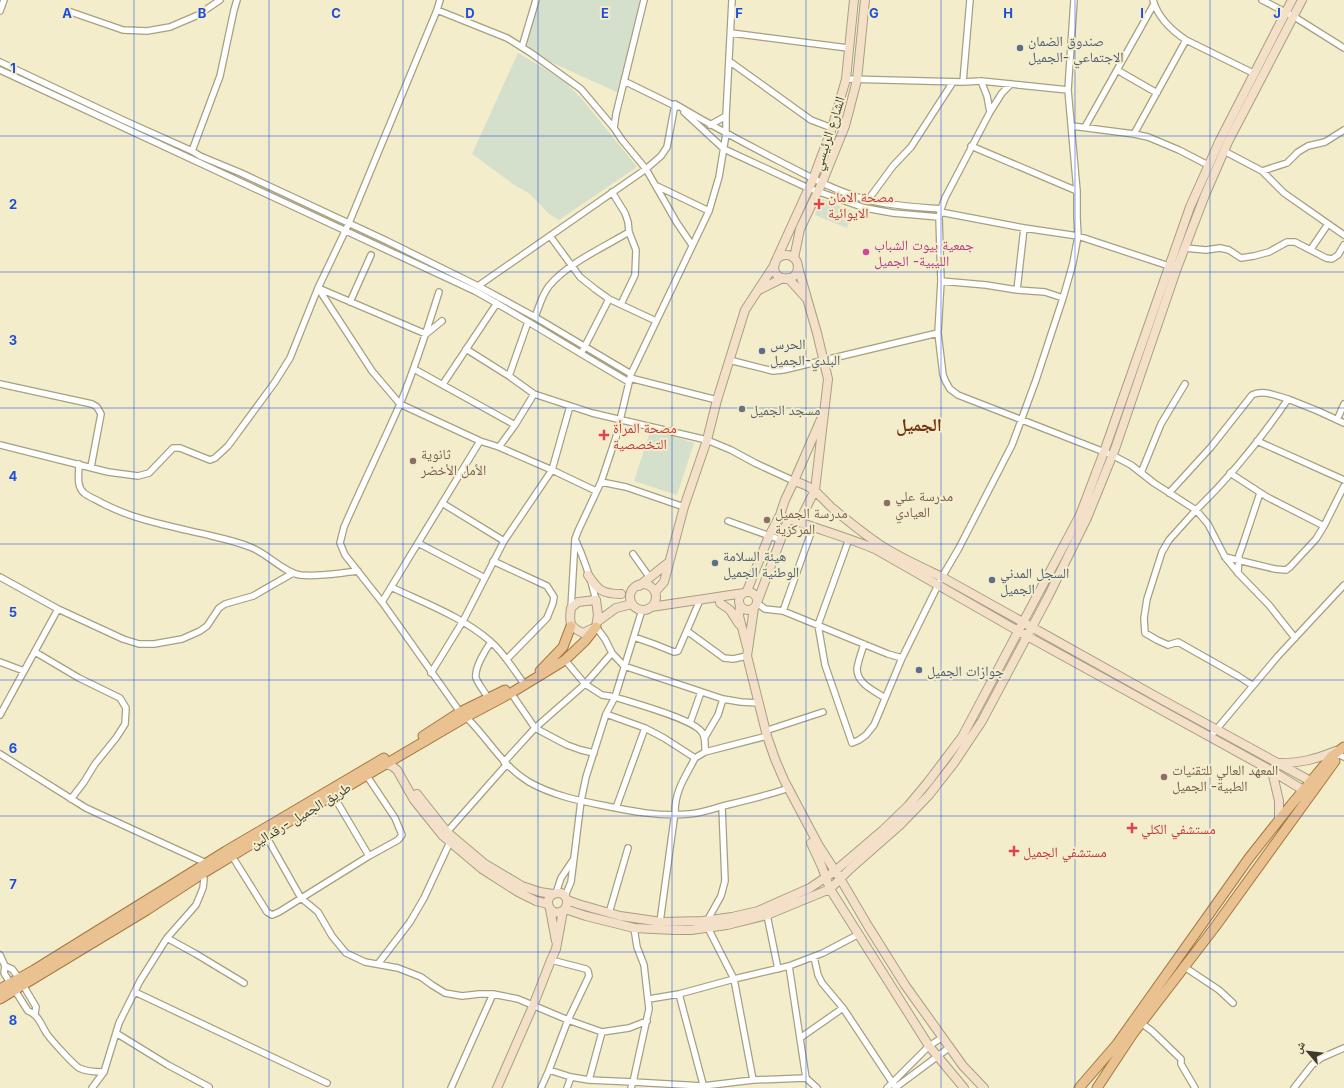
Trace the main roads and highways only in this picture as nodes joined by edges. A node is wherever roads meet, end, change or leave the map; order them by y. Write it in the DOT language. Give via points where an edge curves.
graph roads {
  1 [pos="597,625"];
  2 [pos="571,626"];
  3 [pos="463,714"];
  4 [pos="1341,753"];
  5 [pos="393,756"];
  6 [pos="1307,793"];
  7 [pos="21,982"];
  8 [pos="12,987"];
  9 [pos="0,989"];
  10 [pos="0,999"];
  11 [pos="1079,1088"];
  12 [pos="1097,1088"];
  1 -- 3 [label="main road, طريق الجميل -رقدالين" via="585,642 564,660 511,693"];
  2 -- 3 [label="main road, طريق الجميل -رقدالين" via="566,641 541,670"];
  3 -- 5 [label="main road, طريق الجميل -رقدالين" via="425,734"];
  4 -- 6 [label="main road"];
  5 -- 7 [label="main road, طريق الجميل -رقدالين" via="367,776 202,874 147,910"];
  5 -- 7 [label="main road, طريق الجميل -رقدالين" via="322,793 206,863 41,966"];
  6 -- 11 [label="main road" via="1280,820 1226,889 1117,1044"];
  6 -- 12 [label="main road" via="1219,921 1141,1023"];
  7 -- 8 [label="main road, طريق الجميل -رقدالين"];
  8 -- 9 [label="main road, طريق الجميل -رقدالين"];
  8 -- 10 [label="main road, طريق الجميل -رقدالين"];
}
